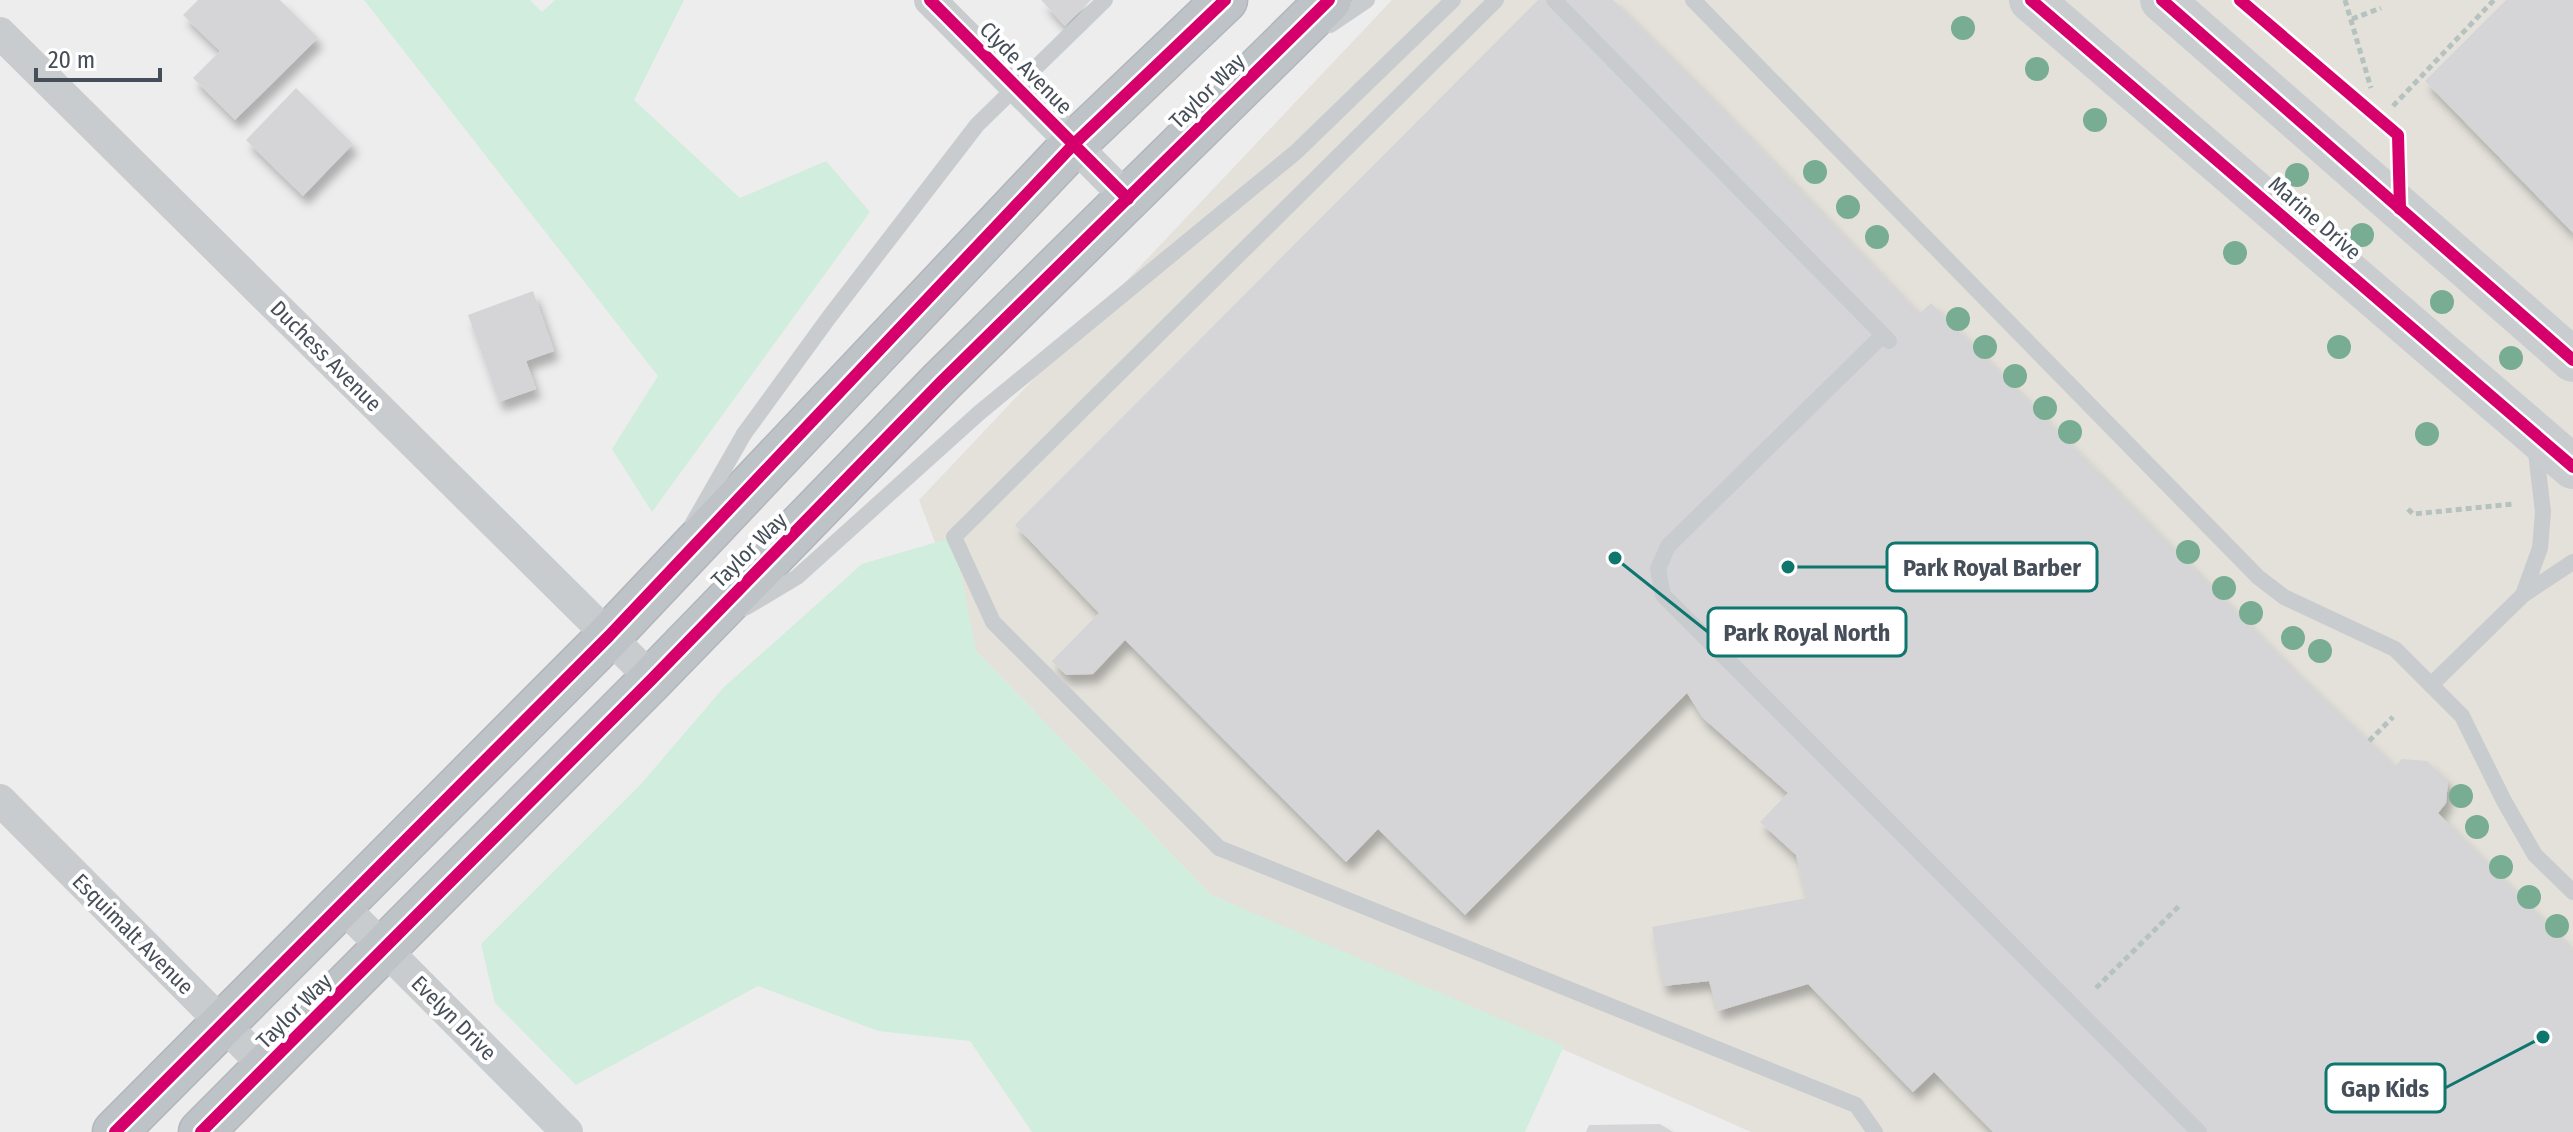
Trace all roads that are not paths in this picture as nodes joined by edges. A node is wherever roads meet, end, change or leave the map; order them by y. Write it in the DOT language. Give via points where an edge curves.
graph roads {
  1 [pos="930,0"];
  2 [pos="1105,0"];
  3 [pos="1225,0"];
  4 [pos="1329,0"];
  5 [pos="1367,0"];
  6 [pos="1453,0"];
  7 [pos="1496,0"];
  8 [pos="1554,0"];
  9 [pos="1693,0"];
  10 [pos="2031,0"];
  11 [pos="2162,0"];
  12 [pos="0,33"];
  13 [pos="1248,78"];
  14 [pos="1074,144"];
  15 [pos="1128,199"];
  16 [pos="2571,357"];
  17 [pos="2533,435"];
  18 [pos="2573,467"];
  19 [pos="2573,562"];
  20 [pos="653,590"];
  21 [pos="2523,595"];
  22 [pos="609,636"];
  23 [pos="686,642"];
  24 [pos="652,679"];
  25 [pos="2431,685"];
  26 [pos="0,800"];
  27 [pos="2573,892"];
  28 [pos="341,905"];
  29 [pos="385,948"];
  30 [pos="223,1025"];
  31 [pos="266,1067"];
  32 [pos="115,1132"];
  33 [pos="201,1132"];
  34 [pos="567,1132"];
  35 [pos="1875,1132"];
  36 [pos="2199,1132"];
  1 -- 14 [label="street, Clyde Avenue"];
  2 -- 20 [label="lane, bridge" via="977,125 830,316 744,434"];
  3 -- 14 [label="highway, Taylor Way"];
  4 -- 13 [label="highway, Taylor Way"];
  5 -- 13 [label="lane"];
  6 -- 23 [label="lane" via="1296,152 979,413 797,577"];
  7 -- 35 [label="lane" via="954,537 993,622 1219,848 1856,1105"];
  8 -- 36 [label="lane" via="1887,339 1668,546 1658,569 1663,595"];
  9 -- 25 [label="lane" via="2258,577 2284,597 2395,649"];
  10 -- 17 [label="main road, Marine Drive"];
  11 -- 16 [label="main road"];
  12 -- 22 [label="street, Duchess Avenue"];
  13 -- 15 [label="highway, Taylor Way"];
  14 -- 15 [label="street, Clyde Avenue"];
  14 -- 20 [label="highway, Taylor Way"];
  15 -- 23 [label="highway, Taylor Way"];
  17 -- 18 [label="main road, Marine Drive"];
  17 -- 21 [label="lane" via="2543,512 2540,548"];
  19 -- 21 [label="lane"];
  20 -- 22 [label="highway, Taylor Way"];
  21 -- 25 [label="lane"];
  22 -- 24 [label="street, Duchess Avenue"];
  22 -- 28 [label="highway, Taylor Way"];
  23 -- 24 [label="highway, Taylor Way"];
  24 -- 29 [label="highway, Taylor Way"];
  25 -- 27 [label="lane" via="2462,716 2535,855"];
  26 -- 30 [label="street, Esquimalt Avenue"];
  28 -- 29 [label="street, Evelyn Drive"];
  28 -- 30 [label="highway, Taylor Way"];
  29 -- 31 [label="highway, Taylor Way"];
  29 -- 34 [label="street, Evelyn Drive"];
  30 -- 31 [label="street, Esquimalt Avenue"];
  30 -- 32 [label="highway, Taylor Way"];
  31 -- 33 [label="highway, Taylor Way"];
}
